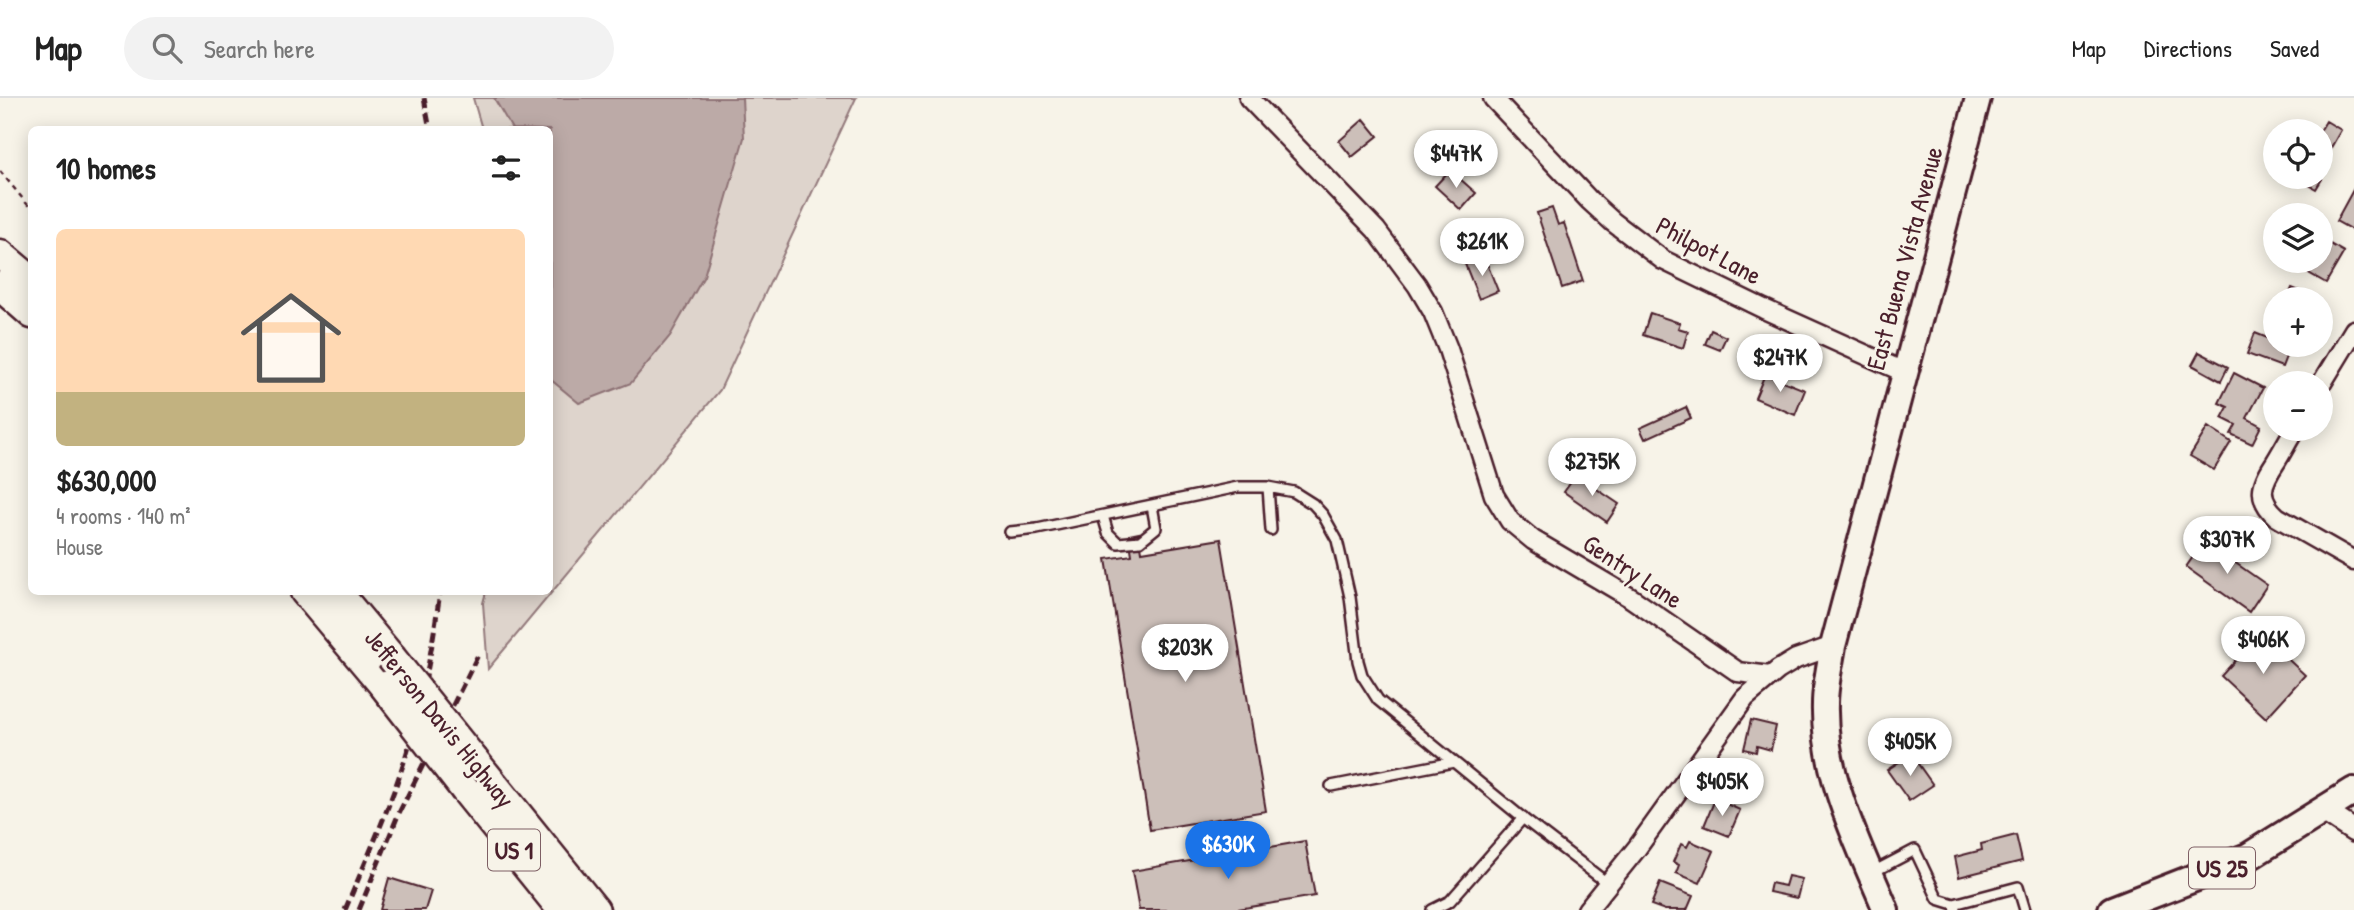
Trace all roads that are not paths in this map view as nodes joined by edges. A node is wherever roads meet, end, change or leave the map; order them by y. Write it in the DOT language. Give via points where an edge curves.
graph roads {
  1 [pos="1249,98"];
  2 [pos="1493,98"];
  3 [pos="1978,98"];
  4 [pos="0,254"];
  5 [pos="14,293"];
  6 [pos="2354,330"];
  7 [pos="2329,371"];
  8 [pos="1904,372"];
  9 [pos="2288,441"];
  10 [pos="1268,487"];
  11 [pos="1152,506"];
  12 [pos="1103,516"];
  13 [pos="1271,530"];
  14 [pos="1010,532"];
  15 [pos="2354,561"];
  16 [pos="308,595"];
  17 [pos="339,595"];
  18 [pos="1833,646"];
  19 [pos="1770,676"];
  20 [pos="1454,762"];
  21 [pos="1331,786"];
  22 [pos="2354,792"];
  23 [pos="2324,811"];
  24 [pos="1522,818"];
  25 [pos="2354,831"];
  26 [pos="559,865"];
  27 [pos="1871,873"];
  28 [pos="1607,883"];
  29 [pos="1955,907"];
  30 [pos="562,910"];
  31 [pos="595,910"];
  32 [pos="604,910"];
  33 [pos="1432,910"];
  34 [pos="1587,910"];
  35 [pos="1886,910"];
  36 [pos="2025,910"];
  37 [pos="2112,910"];
  1 -- 19 [label="street, Gentry Lane" via="1376,230 1417,285 1448,349 1494,495 1510,521 1738,672"];
  2 -- 8 [label="street, Philpot Lane" via="1590,201 1663,260"];
  3 -- 8 [label="main road, East Buena Vista Avenue"];
  4 -- 5 [label="highway"];
  6 -- 7 [label="street"];
  8 -- 18 [label="main road, East Buena Vista Avenue"];
  9 -- 15 [label="street" via="2263,481 2264,501 2277,517"];
  10 -- 11 [label="lane" via="1238,487"];
  10 -- 13 [label="lane"];
  10 -- 20 [label="lane" via="1301,496 1331,527 1348,586 1358,660 1369,688"];
  11 -- 12 [label="lane"];
  11 -- 12 [label="lane" via="1156,528 1140,541 1118,543 1108,533"];
  12 -- 14 [label="lane"];
  16 -- 30 [label="highway, Jefferson Davis Highway / US 1, bridge"];
  17 -- 26 [label="highway, Jefferson Davis Highway / US 1, bridge"];
  18 -- 19 [label="street" via="1796,659"];
  18 -- 27 [label="main road, East Buena Vista Avenue" via="1825,705 1832,766"];
  19 -- 28 [label="street" via="1731,715"];
  20 -- 21 [label="lane"];
  20 -- 24 [label="lane"];
  22 -- 23 [label="main road, US 25"];
  23 -- 25 [label="street"];
  23 -- 37 [label="main road, US 25" via="2248,857"];
  24 -- 28 [label="lane"];
  24 -- 33 [label="lane" via="1450,901"];
  26 -- 31 [label="highway, Jefferson Davis Highway / US 1"];
  26 -- 32 [label="highway"];
  27 -- 29 [label="lane" via="1915,850 1938,899"];
  27 -- 35 [label="main road, East Buena Vista Avenue"];
  28 -- 34 [label="street"];
  29 -- 36 [label="lane" via="2018,887"];
}
